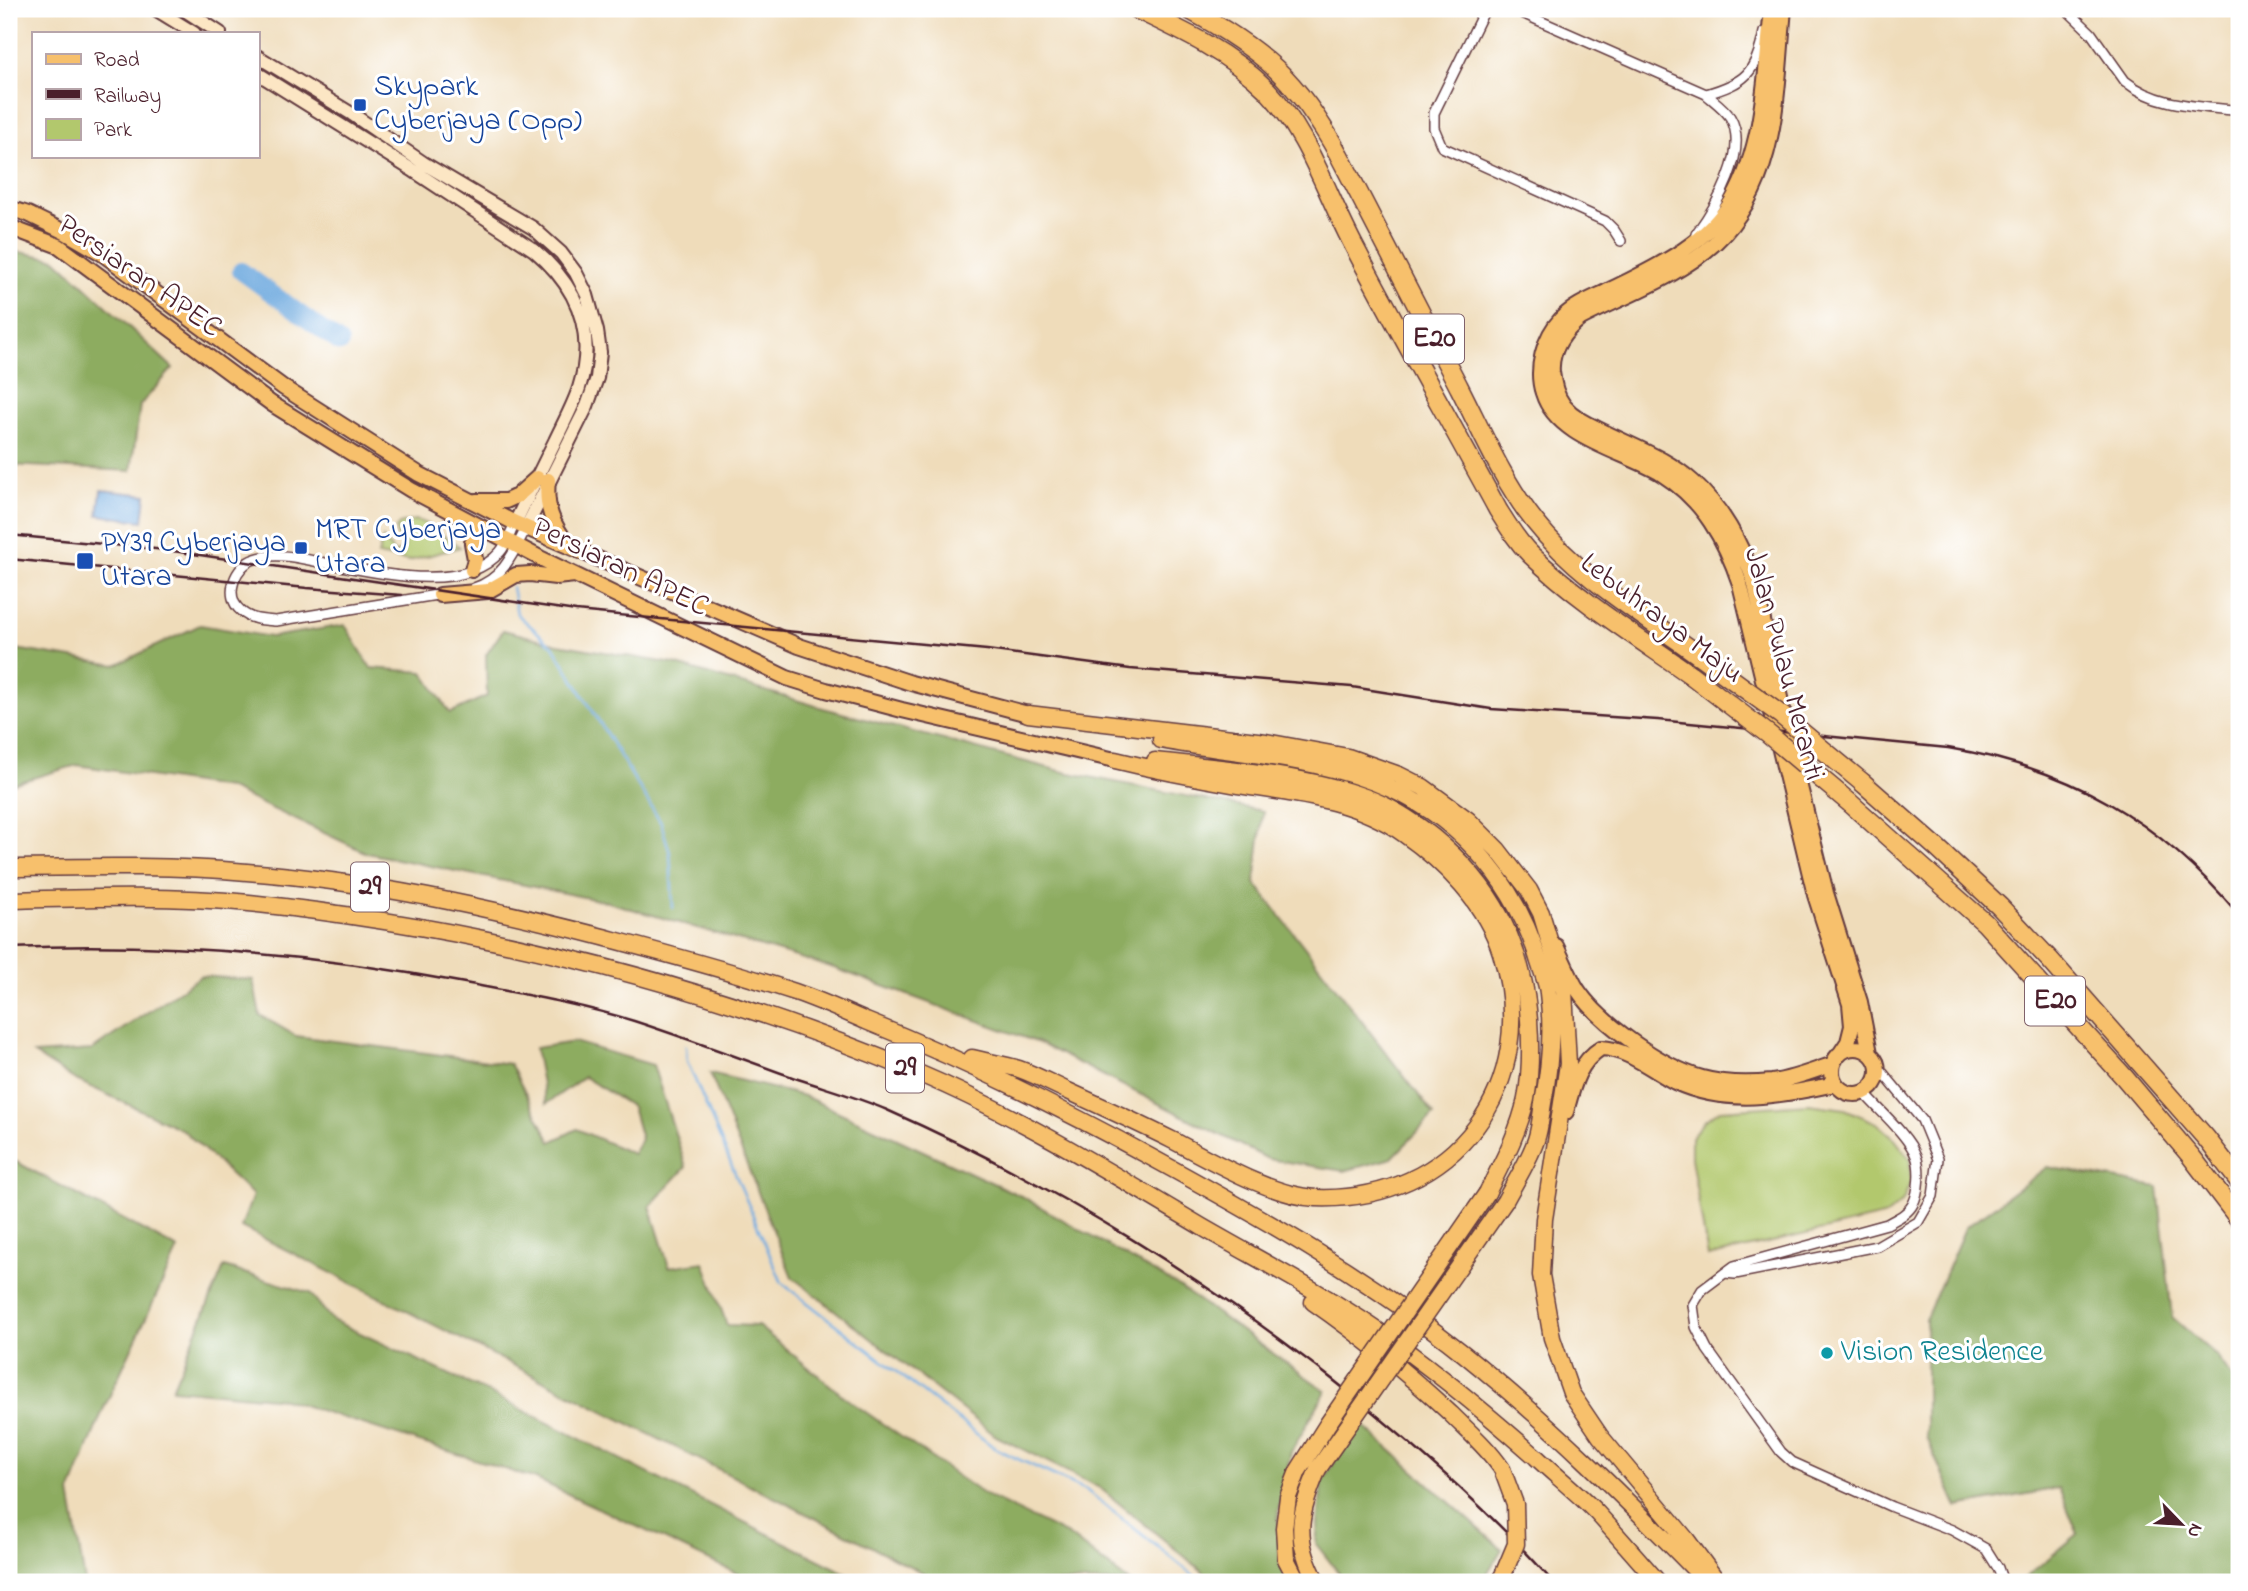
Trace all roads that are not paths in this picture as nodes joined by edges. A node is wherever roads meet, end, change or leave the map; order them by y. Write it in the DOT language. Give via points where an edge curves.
graph roads {
  1 [pos="155,9"];
  2 [pos="183,9"];
  3 [pos="1136,9"];
  4 [pos="1188,9"];
  5 [pos="1485,9"];
  6 [pos="1513,9"];
  7 [pos="1771,9"];
  8 [pos="1784,9"];
  9 [pos="2066,9"];
  10 [pos="192,32"];
  11 [pos="218,32"];
  12 [pos="259,57"];
  13 [pos="259,74"];
  14 [pos="1706,94"];
  15 [pos="2239,111"];
  16 [pos="9,208"];
  17 [pos="9,227"];
  18 [pos="1621,242"];
  19 [pos="1686,248"];
  20 [pos="543,479"];
  21 [pos="475,501"];
  22 [pos="520,526"];
  23 [pos="485,530"];
  24 [pos="512,544"];
  25 [pos="572,549"];
  26 [pos="472,570"];
  27 [pos="576,575"];
  28 [pos="440,595"];
  29 [pos="1028,714"];
  30 [pos="1115,760"];
  31 [pos="9,868"];
  32 [pos="9,900"];
  33 [pos="1541,913"];
  34 [pos="942,1052"];
  35 [pos="1870,1053"];
  36 [pos="1837,1059"];
  37 [pos="1878,1067"];
  38 [pos="1835,1084"];
  39 [pos="1864,1093"];
  40 [pos="1556,1144"];
  41 [pos="2239,1181"];
  42 [pos="2239,1219"];
  43 [pos="1207,1229"];
  44 [pos="1725,1273"];
  45 [pos="1298,1582"];
  46 [pos="1317,1582"];
  47 [pos="1500,1582"];
  48 [pos="1658,1582"];
  49 [pos="1707,1582"];
  50 [pos="1718,1582"];
  51 [pos="2003,1582"];
  1 -- 10 [label="main road"];
  2 -- 11 [label="main road"];
  3 -- 42 [label="highway, Lebuhraya Maju / E20, bridge" via="1211,46 1242,68 1284,109 1498,510 1530,554 1768,734 1985,923 2190,1155"];
  4 -- 41 [label="highway, Lebuhraya Maju / E20, bridge" via="1257,51 1283,74 1314,113 1488,444 1534,522 1595,581 1782,715 1936,847 2050,960"];
  5 -- 18 [label="street" via="1434,113 1441,147 1605,221"];
  6 -- 14 [label="street"];
  7 -- 14 [label="street" via="1751,71 1742,81"];
  7 -- 19 [label="main road, Jalan Pulau Meranti" via="1754,150 1732,201"];
  8 -- 35 [label="main road, Jalan Pulau Meranti" via="1768,153 1752,193 1734,221 1716,242 1682,267 1568,328 1551,365 1554,390 1564,406 1579,420 1668,464 1690,480 1712,500 1742,547 1754,580 1826,893 1860,1002"];
  9 -- 15 [label="street" via="2081,21 2134,89 2165,101"];
  12 -- 20 [label="main road" via="533,228 576,273 597,331 597,378 587,406"];
  13 -- 20 [label="main road" via="534,250 566,282 576,300 586,343 583,374"];
  14 -- 19 [label="street" via="1731,119 1736,150 1720,195"];
  16 -- 21 [label="main road, Persiaran APEC" via="103,254 284,388 419,474"];
  17 -- 23 [label="main road, Persiaran APEC" via="59,246 272,404 429,501"];
  19 -- 36 [label="main road, Jalan Pulau Meranti" via="1560,319 1540,362 1542,392 1552,412 1572,430 1662,474 1680,489 1713,523 1730,553 1815,895 1850,1004 1852,1026"];
  20 -- 21 [label="main road" via="506,501"];
  20 -- 22 [label="main road"];
  20 -- 25 [label="main road" via="548,509"];
  21 -- 22 [label="main road, Persiaran APEC"];
  22 -- 24 [label="street"];
  22 -- 25 [label="main road, Persiaran APEC"];
  23 -- 24 [label="main road, Persiaran APEC"];
  23 -- 26 [label="main road" via="472,543"];
  24 -- 26 [label="street"];
  24 -- 27 [label="main road, Persiaran APEC"];
  24 -- 28 [label="street" via="506,566 483,585"];
  25 -- 29 [label="main road, Persiaran APEC" via="799,646 911,683"];
  26 -- 28 [label="street" via="454,576 413,576 292,557 263,557 242,568 233,584 235,605 256,620 276,621"];
  27 -- 28 [label="main road" via="516,575 488,592"];
  27 -- 30 [label="main road, Persiaran APEC" via="786,678"];
  29 -- 33 [label="highway" via="1322,750 1399,775 1468,820 1498,850"];
  29 -- 46 [label="highway, bridge" via="1310,762 1394,790 1459,833 1486,860 1514,900 1534,945 1548,991 1550,1063 1536,1140 1505,1201 1318,1469 1305,1501 1301,1532 1305,1560"];
  30 -- 34 [label="highway" via="1180,776 1311,796 1360,810 1402,832 1441,863 1487,921 1501,950 1512,1001 1510,1050 1501,1086 1474,1132 1447,1158 1406,1184 1359,1197 1313,1198 1236,1173 1019,1069"];
  30 -- 45 [label="highway, bridge" via="1331,786 1367,797 1411,819 1472,874 1499,912 1514,946 1527,997 1532,1059 1525,1102 1487,1193 1298,1471 1288,1497 1284,1528 1286,1559"];
  31 -- 34 [label="highway, 29" via="107,866 248,872 398,892 525,917 797,993"];
  32 -- 43 [label="highway, 29" via="112,897 246,903 506,944 658,981 921,1074 1108,1171"];
  33 -- 36 [label="main road" via="1576,988 1591,1006 1629,1038 1679,1068 1710,1080 1758,1082 1800,1076"];
  33 -- 40 [label="highway" via="1564,990 1568,1064"];
  34 -- 49 [label="highway, 29" via="1125,1143 1352,1273 1462,1353 1541,1420"];
  35 -- 36 [label="main road" via="1854,1048"];
  35 -- 37 [label="main road"];
  36 -- 38 [label="main road" via="1832,1076"];
  37 -- 39 [label="main road" via="1876,1083"];
  37 -- 44 [label="street" via="1922,1120 1938,1159 1933,1196 1918,1222 1877,1246"];
  38 -- 39 [label="main road" via="1848,1094"];
  38 -- 40 [label="main road" via="1774,1096 1717,1096 1698,1092 1622,1053 1601,1048 1583,1063"];
  39 -- 44 [label="street" via="1916,1156 1919,1180 1913,1204 1887,1224 1734,1266"];
  40 -- 50 [label="highway" via="1541,1275 1552,1338 1571,1393 1600,1436"];
  43 -- 47 [label="highway, bridge" via="1367,1340 1490,1452 1515,1504 1516,1544"];
  43 -- 48 [label="highway, 29" via="1376,1329 1444,1378 1594,1510"];
  44 -- 51 [label="street" via="1702,1290 1693,1305 1696,1327 1780,1452 1830,1480 1952,1530 1986,1549"];
}
